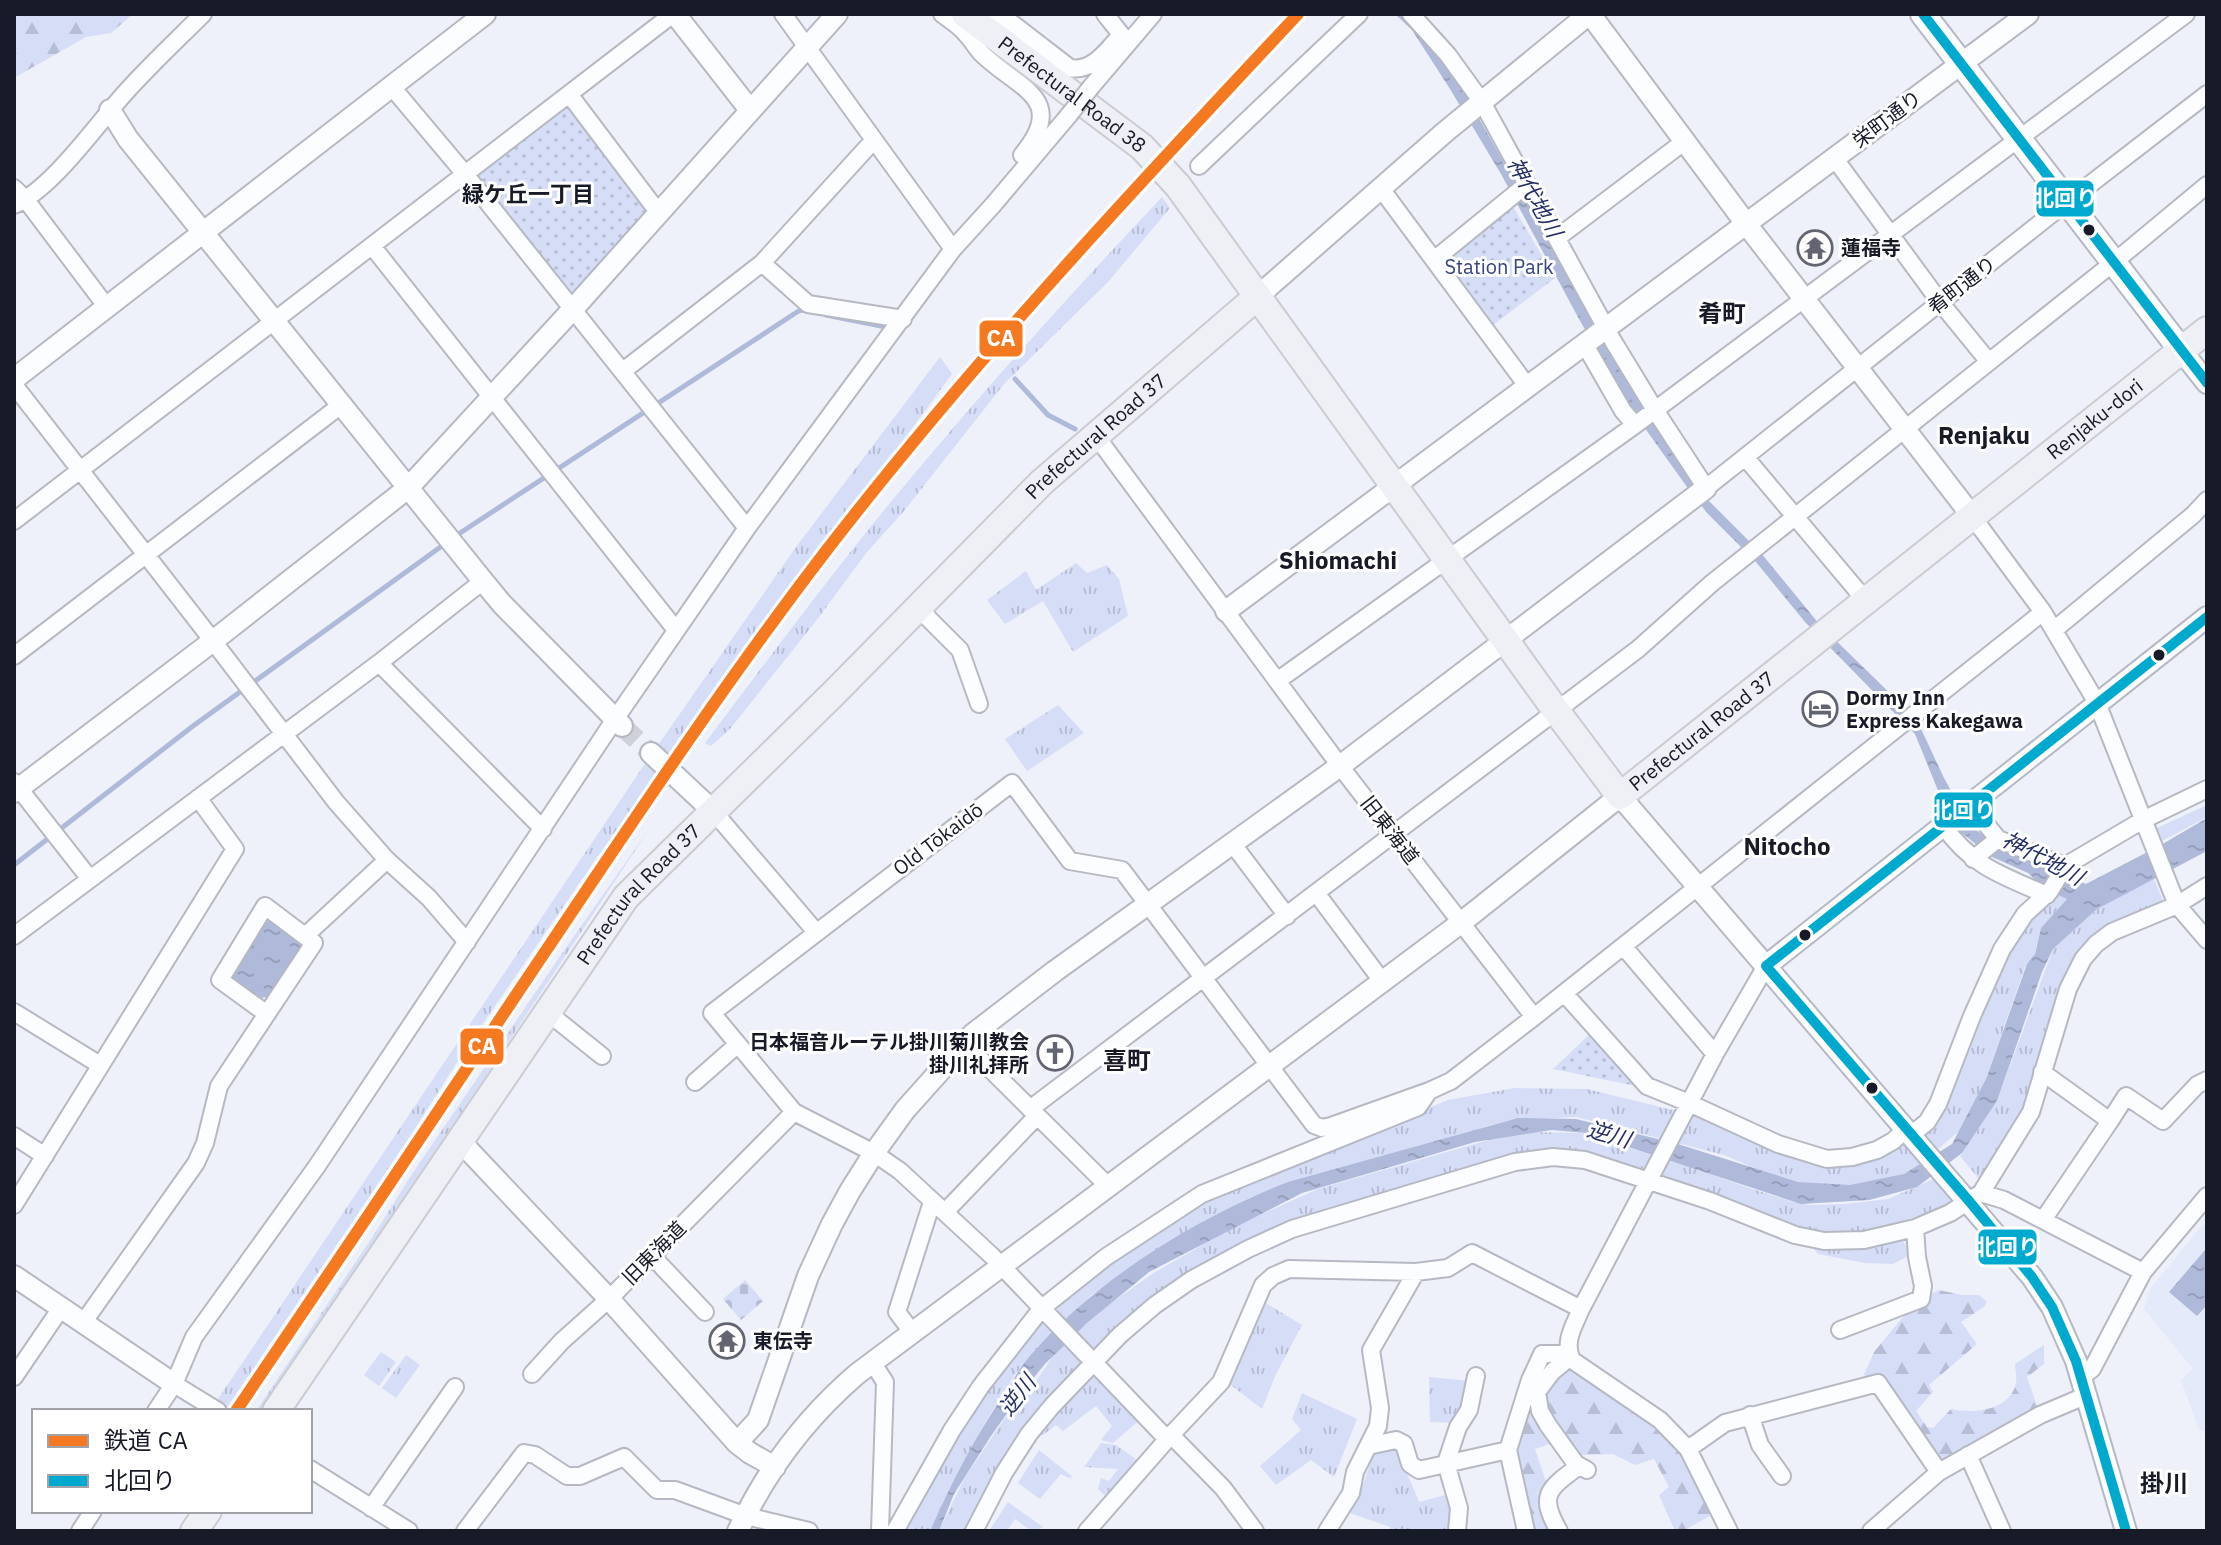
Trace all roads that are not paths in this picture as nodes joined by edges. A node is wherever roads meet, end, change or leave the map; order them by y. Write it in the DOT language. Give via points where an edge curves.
graph roads {
  1 [pos="203,14"];
  2 [pos="485,14"];
  3 [pos="674,14"];
  4 [pos="783,14"];
  5 [pos="837,14"];
  6 [pos="942,14"];
  7 [pos="965,14"];
  8 [pos="995,14"];
  9 [pos="1105,14"];
  10 [pos="1153,14"];
  11 [pos="1359,14"];
  12 [pos="1411,14"];
  13 [pos="1590,14"];
  14 [pos="1923,14"];
  15 [pos="2028,14"];
  16 [pos="2186,14"];
  17 [pos="1125,39"];
  18 [pos="807,47"];
  19 [pos="1961,63"];
  20 [pos="391,86"];
  21 [pos="569,94"];
  22 [pos="2207,94"];
  23 [pos="1482,102"];
  24 [pos="110,110"];
  25 [pos="750,110"];
  26 [pos="2018,138"];
  27 [pos="873,141"];
  28 [pos="1685,141"];
  29 [pos="1835,159"];
  30 [pos="1199,166"];
  31 [pos="465,174"];
  32 [pos="2207,185"];
  33 [pos="1525,186"];
  34 [pos="1382,190"];
  35 [pos="18,198"];
  36 [pos="2066,203"];
  37 [pos="993,205"];
  38 [pos="658,212"];
  39 [pos="1747,225"];
  40 [pos="204,233"];
  41 [pos="1891,233"];
  42 [pos="1557,238"];
  43 [pos="372,246"];
  44 [pos="953,249"];
  45 [pos="1434,260"];
  46 [pos="762,263"];
  47 [pos="2113,263"];
  48 [pos="1258,296"];
  49 [pos="1803,299"];
  50 [pos="1940,302"];
  51 [pos="106,306"];
  52 [pos="573,309"];
  53 [pos="903,319"];
  54 [pos="274,321"];
  55 [pos="1606,329"];
  56 [pos="2207,330"];
  57 [pos="1585,345"];
  58 [pos="2181,350"];
  59 [pos="1989,362"];
  60 [pos="1857,367"];
  61 [pos="623,371"];
  62 [pos="14,382"];
  63 [pos="2207,383"];
  64 [pos="1528,387"];
  65 [pos="491,398"];
  66 [pos="341,405"];
  67 [pos="1655,410"];
  68 [pos="1635,425"];
  69 [pos="1905,429"];
  70 [pos="1096,436"];
  71 [pos="1745,457"];
  72 [pos="81,469"];
  73 [pos="1395,485"];
  74 [pos="408,488"];
  75 [pos="1706,488"];
  76 [pos="2207,500"];
  77 [pos="1972,516"];
  78 [pos="1794,518"];
  79 [pos="14,521"];
  80 [pos="747,528"];
  81 [pos="146,554"];
  82 [pos="1448,559"];
  83 [pos="483,581"];
  84 [pos="1866,601"];
  85 [pos="918,608"];
  86 [pos="1226,611"];
  87 [pos="2043,612"];
  88 [pos="2207,617"];
  89 [pos="676,630"];
  90 [pos="2054,630"];
  91 [pos="1506,640"];
  92 [pos="213,641"];
  93 [pos="14,656"];
  94 [pos="379,663"];
  95 [pos="1277,681"];
  96 [pos="2097,703"];
  97 [pos="979,704"];
  98 [pos="1557,712"];
  99 [pos="618,723"];
  100 [pos="283,734"];
  101 [pos="651,753"];
  102 [pos="1340,766"];
  103 [pos="16,787"];
  104 [pos="2207,789"];
  105 [pos="1620,796"];
  106 [pos="198,798"];
  107 [pos="1969,805"];
  108 [pos="714,812"];
  109 [pos="1944,824"];
  110 [pos="2145,827"];
  111 [pos="543,829"];
  112 [pos="1394,835"];
  113 [pos="1998,839"];
  114 [pos="1232,843"];
  115 [pos="1974,858"];
  116 [pos="387,860"];
  117 [pos="2064,869"];
  118 [pos="90,879"];
  119 [pos="2207,886"];
  120 [pos="1697,887"];
  121 [pos="2048,893"];
  122 [pos="1317,894"];
  123 [pos="2175,901"];
  124 [pos="1147,904"];
  125 [pos="1287,916"];
  126 [pos="1462,922"];
  127 [pos="816,932"];
  128 [pos="14,936"];
  129 [pos="305,936"];
  130 [pos="2207,940"];
  131 [pos="467,942"];
  132 [pos="1623,946"];
  133 [pos="1766,966"];
  134 [pos="1204,978"];
  135 [pos="1382,981"];
  136 [pos="1564,993"];
  137 [pos="14,1012"];
  138 [pos="547,1012"];
  139 [pos="267,1014"];
  140 [pos="1534,1017"];
  141 [pos="964,1043"];
  142 [pos="738,1044"];
  143 [pos="1715,1054"];
  144 [pos="602,1056"];
  145 [pos="100,1065"];
  146 [pos="1269,1065"];
  147 [pos="2042,1072"];
  148 [pos="2207,1080"];
  149 [pos="695,1082"];
  150 [pos="1429,1091"];
  151 [pos="1689,1103"];
  152 [pos="794,1112"];
  153 [pos="1034,1113"];
  154 [pos="2110,1121"];
  155 [pos="14,1136"];
  156 [pos="1912,1136"];
  157 [pos="459,1140"];
  158 [pos="874,1153"];
  159 [pos="45,1156"];
  160 [pos="1649,1179"];
  161 [pos="1108,1186"];
  162 [pos="1971,1196"];
  163 [pos="2207,1196"];
  164 [pos="14,1205"];
  165 [pos="939,1207"];
  166 [pos="2043,1220"];
  167 [pos="1915,1228"];
  168 [pos="652,1256"];
  169 [pos="1001,1266"];
  170 [pos="1416,1272"];
  171 [pos="2143,1272"];
  172 [pos="14,1276"];
  173 [pos="609,1299"];
  174 [pos="61,1308"];
  175 [pos="1581,1309"];
  176 [pos="1045,1311"];
  177 [pos="705,1312"];
  178 [pos="83,1323"];
  179 [pos="1840,1330"];
  180 [pos="912,1332"];
  181 [pos="1570,1356"];
  182 [pos="1092,1360"];
  183 [pos="872,1362"];
  184 [pos="532,1374"];
  185 [pos="1476,1376"];
  186 [pos="14,1377"];
  187 [pos="174,1384"];
  188 [pos="455,1387"];
  189 [pos="2083,1387"];
  190 [pos="157,1409"];
  191 [pos="215,1409"];
  192 [pos="277,1409"];
  193 [pos="1750,1415"];
  194 [pos="1169,1437"];
  195 [pos="737,1443"];
  196 [pos="1368,1446"];
  197 [pos="1688,1449"];
  198 [pos="1508,1450"];
  199 [pos="1968,1455"];
  200 [pos="1446,1463"];
  201 [pos="775,1467"];
  202 [pos="312,1470"];
  203 [pos="1939,1472"];
  204 [pos="1782,1476"];
  205 [pos="371,1508"];
  206 [pos="92,1513"];
  207 [pos="207,1513"];
  208 [pos="742,1523"];
  209 [pos="80,1531"];
  210 [pos="194,1531"];
  211 [pos="409,1531"];
  212 [pos="465,1531"];
  213 [pos="809,1531"];
  214 [pos="880,1531"];
  215 [pos="895,1531"];
  216 [pos="974,1531"];
  217 [pos="1087,1531"];
  218 [pos="1255,1531"];
  219 [pos="1327,1531"];
  220 [pos="1457,1531"];
  221 [pos="1526,1531"];
  222 [pos="1559,1531"];
  223 [pos="1729,1531"];
  224 [pos="1871,1531"];
  225 [pos="2002,1531"];
  226 [pos="2126,1531"];
  1 -- 24 [label="street"];
  2 -- 20 [label="street"];
  3 -- 21 [label="street"];
  3 -- 25 [label="street"];
  4 -- 18 [label="street"];
  5 -- 18 [label="street"];
  6 -- 37 [label="street" via="1039,105 1042,120 1035,139 992,192"];
  7 -- 48 [label="main road, Prefectural Road 38" via="1142,147 1178,186"];
  8 -- 17 [label="street" via="1070,68 1093,65"];
  9 -- 17 [label="street"];
  10 -- 17 [label="street"];
  11 -- 30 [label="street"];
  12 -- 23 [label="street"];
  13 -- 23 [label="street"];
  13 -- 28 [label="street"];
  14 -- 19 [label="main road"];
  15 -- 19 [label="street, 栄町通り"];
  16 -- 26 [label="street"];
  17 -- 37 [label="street, bridge"];
  18 -- 25 [label="street"];
  18 -- 27 [label="street"];
  19 -- 26 [label="main road"];
  19 -- 29 [label="street, 栄町通り"];
  20 -- 31 [label="street"];
  20 -- 40 [label="street"];
  21 -- 31 [label="street"];
  21 -- 38 [label="street"];
  22 -- 36 [label="street, 肴町通り"];
  23 -- 33 [label="street"];
  23 -- 34 [label="street"];
  24 -- 35 [label="street" via="65,163"];
  24 -- 40 [label="street"];
  25 -- 38 [label="street"];
  26 -- 36 [label="main road"];
  26 -- 41 [label="street"];
  27 -- 44 [label="street"];
  27 -- 46 [label="street"];
  28 -- 39 [label="street"];
  28 -- 42 [label="street"];
  29 -- 39 [label="street, 栄町通り"];
  29 -- 41 [label="street"];
  31 -- 43 [label="street"];
  31 -- 52 [label="street"];
  32 -- 47 [label="street"];
  33 -- 42 [label="street"];
  33 -- 45 [label="street"];
  34 -- 45 [label="street"];
  34 -- 48 [label="street"];
  35 -- 51 [label="street"];
  36 -- 47 [label="main road"];
  36 -- 50 [label="street, 肴町通り"];
  37 -- 44 [label="street"];
  38 -- 52 [label="street"];
  39 -- 49 [label="street"];
  39 -- 55 [label="street, 栄町通り"];
  40 -- 51 [label="street"];
  40 -- 54 [label="street"];
  41 -- 49 [label="street"];
  41 -- 50 [label="street"];
  42 -- 55 [label="street"];
  43 -- 54 [label="street"];
  43 -- 65 [label="street"];
  44 -- 53 [label="street"];
  45 -- 64 [label="street"];
  46 -- 53 [label="street" via="808,304"];
  46 -- 61 [label="street"];
  47 -- 58 [label="main road"];
  47 -- 59 [label="street"];
  48 -- 70 [label="main road, Prefectural Road 37"];
  48 -- 73 [label="main road, Prefectural Road 37"];
  49 -- 60 [label="street"];
  49 -- 67 [label="street"];
  50 -- 59 [label="street"];
  50 -- 60 [label="street, 肴町通り"];
  51 -- 62 [label="street"];
  52 -- 61 [label="street"];
  52 -- 65 [label="street"];
  53 -- 80 [label="street"];
  54 -- 66 [label="street"];
  54 -- 72 [label="street"];
  55 -- 57 [label="street, 栄町通り"];
  55 -- 67 [label="street"];
  56 -- 58 [label="main road, Renjaku-dori"];
  57 -- 64 [label="street, 栄町通り"];
  57 -- 68 [label="street"];
  58 -- 63 [label="street"];
  58 -- 77 [label="main road, Renjaku-dori"];
  59 -- 69 [label="street"];
  60 -- 69 [label="street"];
  60 -- 71 [label="street, 肴町通り"];
  61 -- 80 [label="street"];
  62 -- 72 [label="street"];
  64 -- 73 [label="street, 栄町通り"];
  65 -- 74 [label="street"];
  65 -- 89 [label="street"];
  66 -- 74 [label="street"];
  66 -- 81 [label="street"];
  67 -- 68 [label="street"];
  67 -- 75 [label="street"];
  68 -- 82 [label="street"];
  69 -- 77 [label="street"];
  69 -- 78 [label="street"];
  70 -- 85 [label="main road, Prefectural Road 37" via="1042,482"];
  70 -- 86 [label="street, 旧東海道"];
  71 -- 75 [label="street, 肴町通り"];
  71 -- 78 [label="street"];
  72 -- 79 [label="street"];
  72 -- 81 [label="street"];
  73 -- 82 [label="main road, Prefectural Road 37"];
  73 -- 86 [label="street, 栄町通り"];
  74 -- 83 [label="street"];
  74 -- 92 [label="street"];
  75 -- 91 [label="street"];
  76 -- 90 [label="street"];
  77 -- 84 [label="main road, Prefectural Road 37"];
  77 -- 87 [label="street"];
  78 -- 84 [label="street"];
  78 -- 98 [label="street"];
  80 -- 89 [label="street"];
  81 -- 92 [label="street"];
  81 -- 93 [label="street"];
  82 -- 91 [label="main road, Prefectural Road 37"];
  82 -- 95 [label="street"];
  83 -- 94 [label="street"];
  83 -- 99 [label="street"];
  84 -- 105 [label="main road, Prefectural Road 37"];
  85 -- 97 [label="street" via="960,650"];
  85 -- 108 [label="main road, Prefectural Road 37"];
  86 -- 95 [label="street, 旧東海道"];
  87 -- 90 [label="street"];
  87 -- 120 [label="street"];
  88 -- 96 [label="street"];
  89 -- 99 [label="street"];
  90 -- 96 [label="street"];
  91 -- 98 [label="main road, Prefectural Road 37"];
  91 -- 102 [label="street"];
  92 -- 100 [label="street"];
  92 -- 103 [label="street"];
  94 -- 100 [label="street"];
  94 -- 111 [label="street"];
  95 -- 102 [label="street, 旧東海道"];
  96 -- 107 [label="street"];
  96 -- 110 [label="street"];
  98 -- 105 [label="main road, Prefectural Road 37"];
  98 -- 112 [label="street"];
  99 -- 111 [label="street"];
  100 -- 106 [label="street"];
  100 -- 116 [label="street"];
  101 -- 108 [label="street"];
  102 -- 112 [label="street, 旧東海道"];
  102 -- 114 [label="street"];
  103 -- 118 [label="street"];
  104 -- 110 [label="street"];
  105 -- 120 [label="street"];
  105 -- 126 [label="street"];
  106 -- 118 [label="street"];
  106 -- 145 [label="street" via="235,849"];
  107 -- 109 [label="street"];
  107 -- 113 [label="street"];
  108 -- 127 [label="street"];
  108 -- 138 [label="main road, Prefectural Road 37" via="626,897"];
  109 -- 115 [label="street"];
  109 -- 133 [label="street"];
  110 -- 117 [label="street"];
  110 -- 123 [label="street"];
  111 -- 131 [label="street"];
  112 -- 122 [label="street"];
  112 -- 126 [label="street, 旧東海道"];
  113 -- 115 [label="street"];
  113 -- 117 [label="street"];
  114 -- 124 [label="street"];
  114 -- 125 [label="street"];
  115 -- 121 [label="street"];
  116 -- 129 [label="street"];
  116 -- 131 [label="street"];
  117 -- 121 [label="street"];
  118 -- 128 [label="street"];
  119 -- 123 [label="street"];
  120 -- 132 [label="street"];
  120 -- 133 [label="street"];
  121 -- 156 [label="street" via="2025,914 2002,949 1938,1104"];
  122 -- 125 [label="street"];
  122 -- 135 [label="street"];
  123 -- 130 [label="street"];
  123 -- 147 [label="street" via="2112,932 2083,959"];
  124 -- 127 [label="street, Old Tōkaidō" via="1122,870 1070,861 1012,783"];
  124 -- 134 [label="street"];
  124 -- 141 [label="street"];
  125 -- 134 [label="street"];
  126 -- 135 [label="street"];
  126 -- 140 [label="street, 旧東海道"];
  127 -- 142 [label="street, Old Tōkaidō" via="712,1013"];
  129 -- 139 [label="street" via="314,943"];
  129 -- 139 [label="street" via="265,906 220,980"];
  131 -- 187 [label="street" via="194,1337"];
  132 -- 136 [label="street"];
  132 -- 143 [label="street"];
  133 -- 143 [label="street"];
  133 -- 156 [label="street"];
  134 -- 146 [label="street"];
  134 -- 153 [label="street"];
  135 -- 146 [label="street"];
  136 -- 140 [label="street"];
  136 -- 151 [label="street" via="1641,1081"];
  137 -- 145 [label="street"];
  138 -- 144 [label="street"];
  138 -- 157 [label="main road, Prefectural Road 37"];
  139 -- 178 [label="street" via="219,1086 196,1163"];
  140 -- 150 [label="street" via="1451,1081"];
  141 -- 153 [label="street"];
  141 -- 158 [label="street"];
  142 -- 149 [label="street"];
  142 -- 152 [label="street"];
  143 -- 151 [label="street"];
  145 -- 159 [label="street"];
  146 -- 150 [label="street" via="1314,1125 1322,1128"];
  146 -- 161 [label="street"];
  147 -- 154 [label="street"];
  147 -- 162 [label="street" via="2026,1123"];
  148 -- 154 [label="street" via="2163,1121 2126,1096"];
  150 -- 176 [label="street" via="1418,1107 1202,1194 1106,1257"];
  151 -- 156 [label="street" via="1778,1144 1827,1159 1852,1157"];
  151 -- 160 [label="street"];
  152 -- 158 [label="street"];
  152 -- 168 [label="street, 旧東海道"];
  153 -- 161 [label="street"];
  153 -- 165 [label="street"];
  154 -- 166 [label="street"];
  155 -- 159 [label="street"];
  156 -- 162 [label="street"];
  157 -- 173 [label="street"];
  157 -- 192 [label="main road, Prefectural Road 37"];
  158 -- 165 [label="street"];
  158 -- 195 [label="street" via="808,1276 758,1420"];
  159 -- 164 [label="street"];
  160 -- 167 [label="street" via="1795,1235 1824,1241 1864,1240"];
  160 -- 175 [label="street"];
  160 -- 182 [label="street" via="1585,1160 1515,1162 1292,1229 1191,1280"];
  161 -- 169 [label="street"];
  162 -- 166 [label="street" via="2004,1200"];
  162 -- 167 [label="street" via="1950,1213"];
  162 -- 189 [label="street" via="2052,1307"];
  163 -- 171 [label="street"];
  165 -- 169 [label="street"];
  165 -- 180 [label="street" via="897,1312"];
  166 -- 171 [label="street"];
  167 -- 179 [label="street" via="1921,1299"];
  168 -- 173 [label="street, 旧東海道"];
  168 -- 177 [label="street"];
  169 -- 176 [label="street"];
  169 -- 180 [label="street"];
  170 -- 175 [label="street" via="1448,1268 1472,1253"];
  170 -- 194 [label="street" via="1289,1269 1273,1276 1263,1285 1221,1382"];
  170 -- 196 [label="street" via="1371,1350 1380,1408"];
  171 -- 189 [label="street"];
  172 -- 174 [label="street"];
  173 -- 184 [label="street"];
  173 -- 195 [label="street, 旧東海道"];
  174 -- 178 [label="street"];
  174 -- 186 [label="street"];
  175 -- 181 [label="street" via="1568,1338"];
  176 -- 182 [label="street"];
  176 -- 215 [label="street" via="981,1386"];
  178 -- 187 [label="street"];
  180 -- 183 [label="street"];
  181 -- 197 [label="street" via="1660,1420"];
  181 -- 198 [label="street" via="1542,1354"];
  181 -- 222 [label="street" via="1537,1392 1540,1411 1583,1468 1561,1479 1547,1497 1546,1510"];
  182 -- 194 [label="street"];
  182 -- 216 [label="street" via="1029,1434"];
  183 -- 201 [label="street" via="827,1400"];
  183 -- 214 [label="street" via="885,1382"];
  185 -- 200 [label="street" via="1469,1410"];
  187 -- 190 [label="street"];
  187 -- 191 [label="street"];
  188 -- 205 [label="street"];
  189 -- 199 [label="street"];
  189 -- 226 [label="street"];
  193 -- 197 [label="street" via="1725,1423"];
  193 -- 203 [label="street" via="1878,1383"];
  193 -- 204 [label="street" via="1760,1445"];
  194 -- 217 [label="street"];
  194 -- 218 [label="street" via="1223,1488"];
  195 -- 201 [label="street, 旧東海道"];
  196 -- 200 [label="street" via="1396,1440 1419,1470"];
  196 -- 219 [label="street" via="1351,1493"];
  197 -- 223 [label="street"];
  198 -- 200 [label="street"];
  198 -- 221 [label="street"];
  199 -- 203 [label="street"];
  199 -- 225 [label="street"];
  200 -- 220 [label="street" via="1459,1508"];
  201 -- 208 [label="street"];
  202 -- 205 [label="street"];
  203 -- 224 [label="street"];
  205 -- 211 [label="street"];
  206 -- 209 [label="street"];
  207 -- 210 [label="main road"];
  208 -- 212 [label="street" via="675,1490 657,1490 624,1457 580,1476 567,1476 524,1453"];
  208 -- 213 [label="street"];
}
